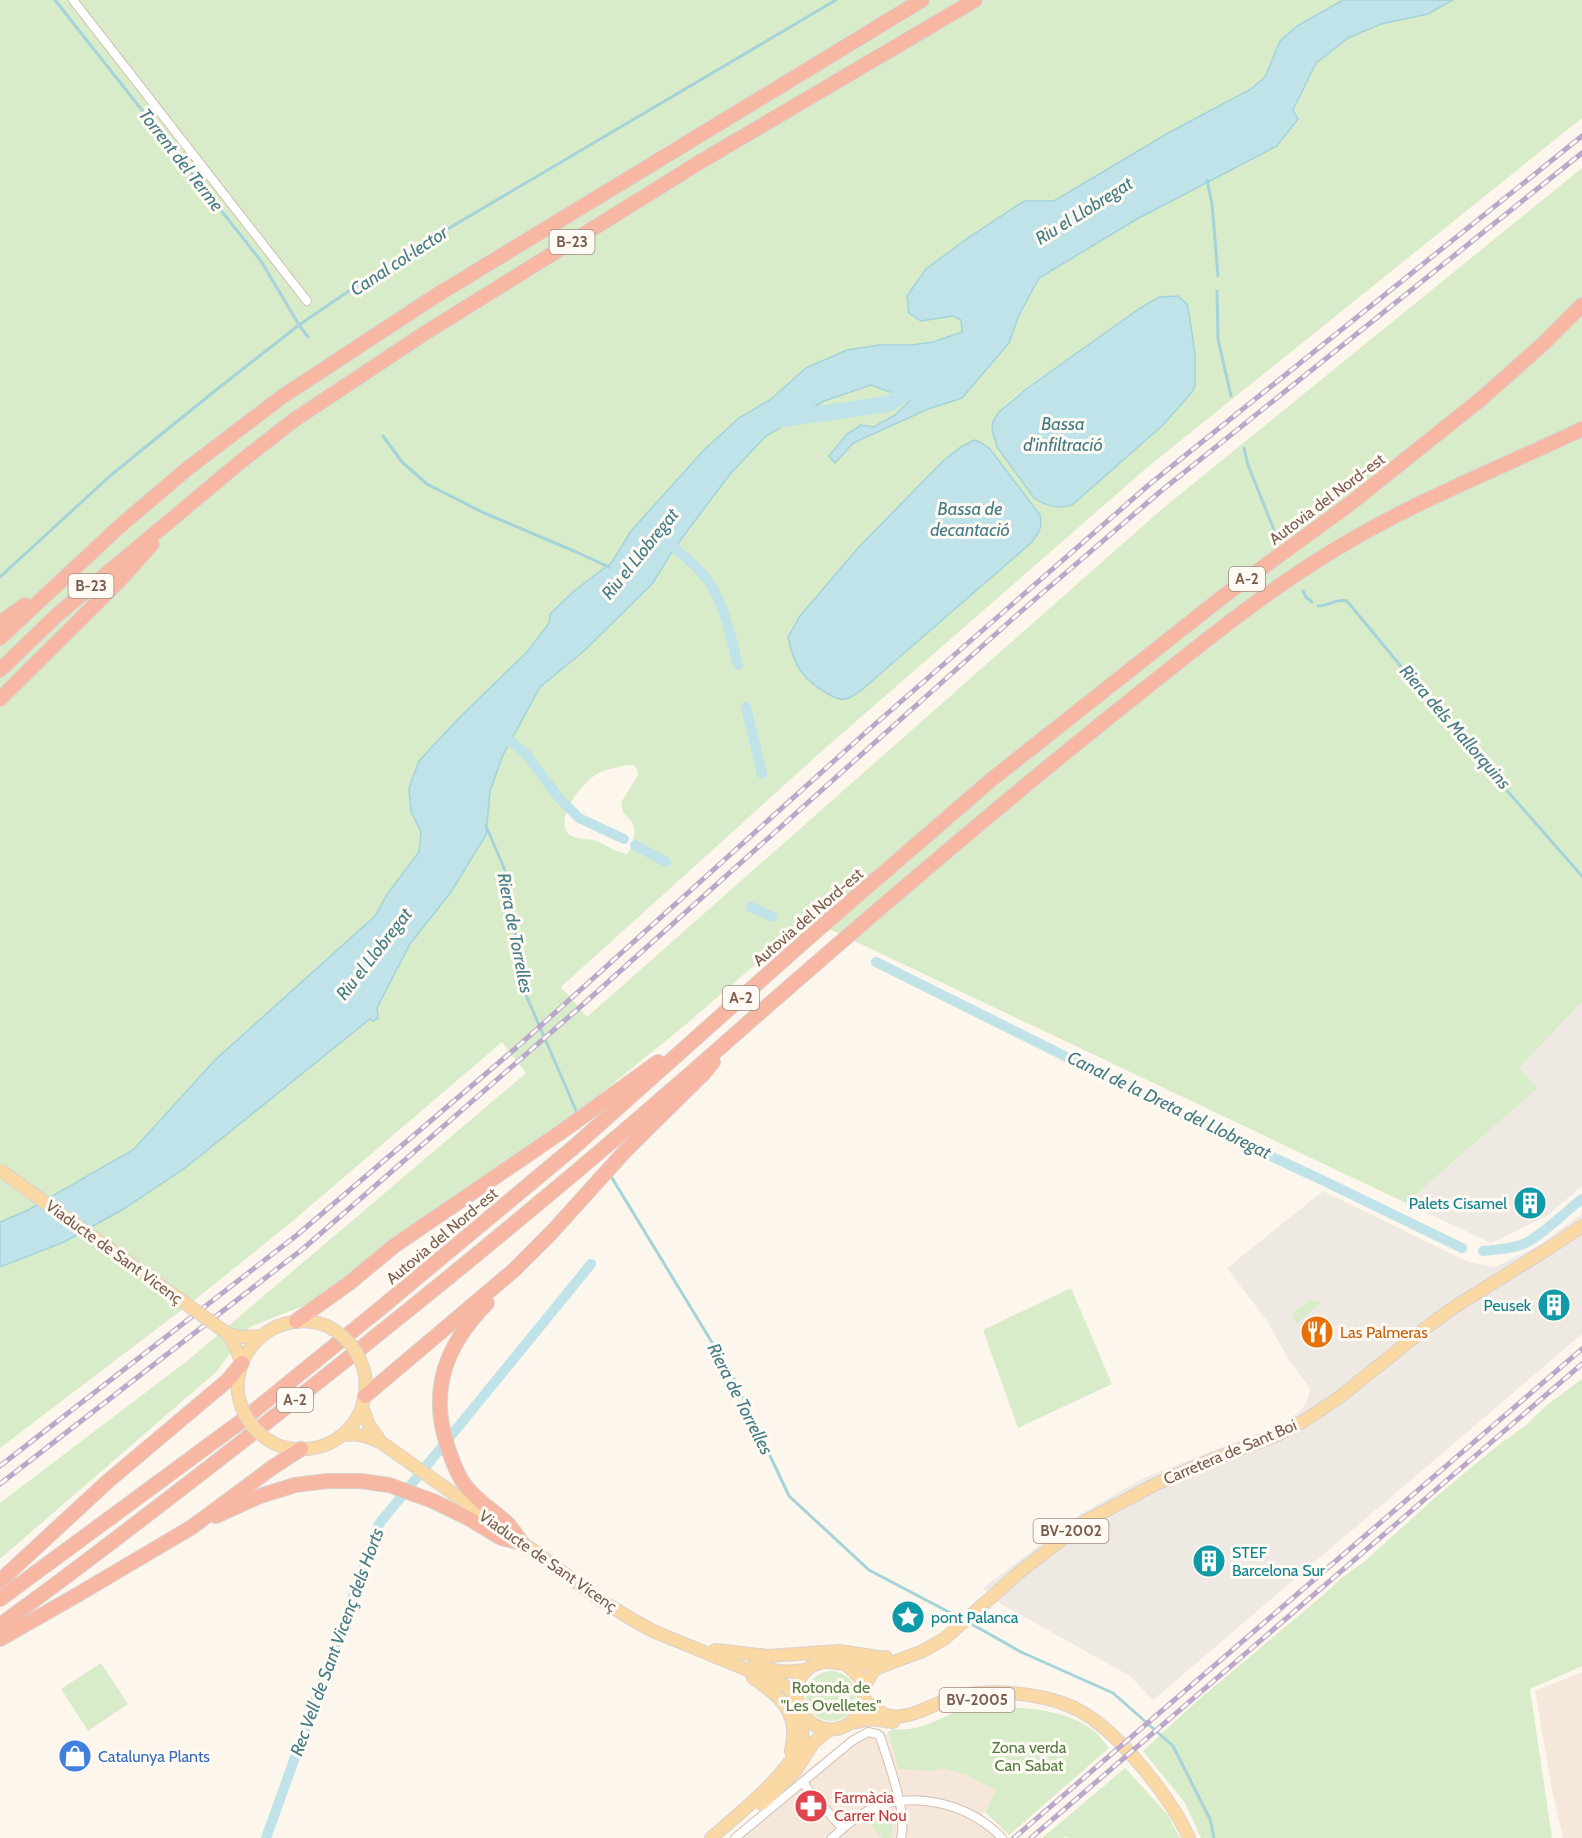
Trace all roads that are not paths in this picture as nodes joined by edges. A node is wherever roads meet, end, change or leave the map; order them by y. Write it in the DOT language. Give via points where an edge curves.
graph roads {
  1 [pos="73,0"];
  2 [pos="922,0"];
  3 [pos="975,0"];
  4 [pos="307,301"];
  5 [pos="1582,305"];
  6 [pos="1582,429"];
  7 [pos="185,507"];
  8 [pos="55,586"];
  9 [pos="0,622"];
  10 [pos="0,638"];
  11 [pos="0,670"];
  12 [pos="0,699"];
  13 [pos="738,1032"];
  14 [pos="675,1057"];
  15 [pos="0,1170"];
  16 [pos="1582,1226"];
  17 [pos="513,1271"];
  18 [pos="296,1321"];
  19 [pos="228,1334"];
  20 [pos="260,1336"];
  21 [pos="242,1363"];
  22 [pos="363,1402"];
  23 [pos="340,1437"];
  24 [pos="382,1443"];
  25 [pos="301,1449"];
  26 [pos="192,1527"];
  27 [pos="522,1544"];
  28 [pos="0,1581"];
  29 [pos="0,1599"];
  30 [pos="0,1625"];
  31 [pos="0,1639"];
  32 [pos="687,1645"];
  33 [pos="931,1647"];
  34 [pos="885,1658"];
  35 [pos="724,1659"];
  36 [pos="845,1664"];
  37 [pos="808,1669"];
  38 [pos="864,1693"];
  39 [pos="798,1707"];
  40 [pos="850,1723"];
  41 [pos="1103,1727"];
  42 [pos="829,1730"];
  43 [pos="789,1762"];
  44 [pos="804,1781"];
  45 [pos="899,1800"];
  46 [pos="842,1828"];
  47 [pos="711,1838"];
  48 [pos="722,1838"];
  49 [pos="735,1838"];
  50 [pos="832,1838"];
  51 [pos="901,1838"];
  52 [pos="1002,1838"];
  53 [pos="1189,1838"];
  1 -- 4 [label="street"];
  2 -- 8 [label="highway, B-23" via="437,295 283,396 187,469"];
  3 -- 7 [label="highway, B-23" via="700,162 425,333 294,420"];
  5 -- 14 [label="highway, Autovia del Nord-est / A-2" via="1473,406 991,780"];
  6 -- 13 [label="highway, A-2" via="1389,519 1283,584 1077,743"];
  7 -- 11 [label="highway, B-23" via="56,616"];
  7 -- 12 [label="highway" via="119,581"];
  8 -- 9 [label="highway"];
  8 -- 10 [label="highway, B-23"];
  13 -- 17 [label="highway" via="704,1073"];
  13 -- 30 [label="highway, A-2" via="584,1166 386,1329 136,1525"];
  14 -- 18 [label="highway" via="656,1063 394,1246"];
  14 -- 29 [label="highway, Autovia del Nord-est / A-2" via="574,1148 243,1420"];
  15 -- 19 [label="main road, Viaducte de Sant Vicenç, bridge"];
  16 -- 33 [label="main road, Carretera de Sant Boi / BV-2002" via="1456,1306 1304,1421 1100,1512 1047,1549"];
  17 -- 22 [label="highway"];
  17 -- 27 [label="highway" via="459,1336 446,1361 439,1410 443,1435 464,1484 509,1525"];
  18 -- 20 [label="main road, Viaducte de Sant Vicenç"];
  18 -- 22 [label="main road, Viaducte de Sant Vicenç, bridge" via="327,1326 354,1348 365,1375"];
  19 -- 20 [label="main road, Viaducte de Sant Vicenç"];
  19 -- 21 [label="main road, Viaducte de Sant Vicenç"];
  20 -- 21 [label="main road, Viaducte de Sant Vicenç"];
  21 -- 25 [label="main road, Viaducte de Sant Vicenç, bridge" via="238,1393 251,1424 278,1445"];
  21 -- 28 [label="highway" via="228,1380 107,1482"];
  22 -- 23 [label="main road" via="353,1424"];
  22 -- 24 [label="main road, Viaducte de Sant Vicenç" via="369,1425"];
  23 -- 24 [label="main road, Viaducte de Sant Vicenç" via="357,1434"];
  23 -- 25 [label="main road, Viaducte de Sant Vicenç" via="326,1445"];
  24 -- 27 [label="main road, Viaducte de Sant Vicenç"];
  25 -- 26 [label="highway"];
  26 -- 27 [label="highway" via="260,1496 295,1485 361,1481 389,1485 433,1501 501,1538"];
  26 -- 31 [label="highway"];
  27 -- 32 [label="main road, Viaducte de Sant Vicenç" via="625,1615"];
  32 -- 34 [label="main road" via="768,1656 833,1651"];
  32 -- 35 [label="main road, Viaducte de Sant Vicenç"];
  33 -- 34 [label="main road, BV-2002"];
  33 -- 38 [label="main road, BV-2002" via="880,1666 873,1671"];
  34 -- 36 [label="main road, BV-2002" via="863,1665"];
  35 -- 37 [label="main road, Viaducte de Sant Vicenç" via="775,1671"];
  35 -- 39 [label="main road, Viaducte de Sant Vicenç" via="784,1685"];
  35 -- 43 [label="main road" via="772,1690 786,1705 794,1731"];
  36 -- 37 [label="main road, BV-2002" via="829,1661"];
  36 -- 38 [label="main road" via="856,1672"];
  37 -- 39 [label="main road" via="797,1686"];
  38 -- 40 [label="main road, BV-2002" via="860,1712"];
  38 -- 41 [label="main road, BV-2005" via="876,1710 895,1716 964,1695 1027,1695 1079,1710"];
  39 -- 42 [label="main road" via="808,1722"];
  39 -- 43 [label="main road" via="802,1734"];
  40 -- 41 [label="main road, BV-2005" via="871,1719 909,1722 955,1704 986,1699 1062,1708"];
  40 -- 42 [label="main road"];
  41 -- 53 [label="main road, BV-2005" via="1164,1794"];
  42 -- 48 [label="main road" via="814,1742 785,1782"];
  43 -- 47 [label="main road" via="755,1800"];
  44 -- 45 [label="street" via="868,1732 880,1736"];
  44 -- 46 [label="street"];
  44 -- 49 [label="street"];
  45 -- 46 [label="street" via="871,1809"];
  45 -- 51 [label="street"];
  45 -- 52 [label="street" via="942,1804 967,1812"];
  46 -- 50 [label="street"];
}
